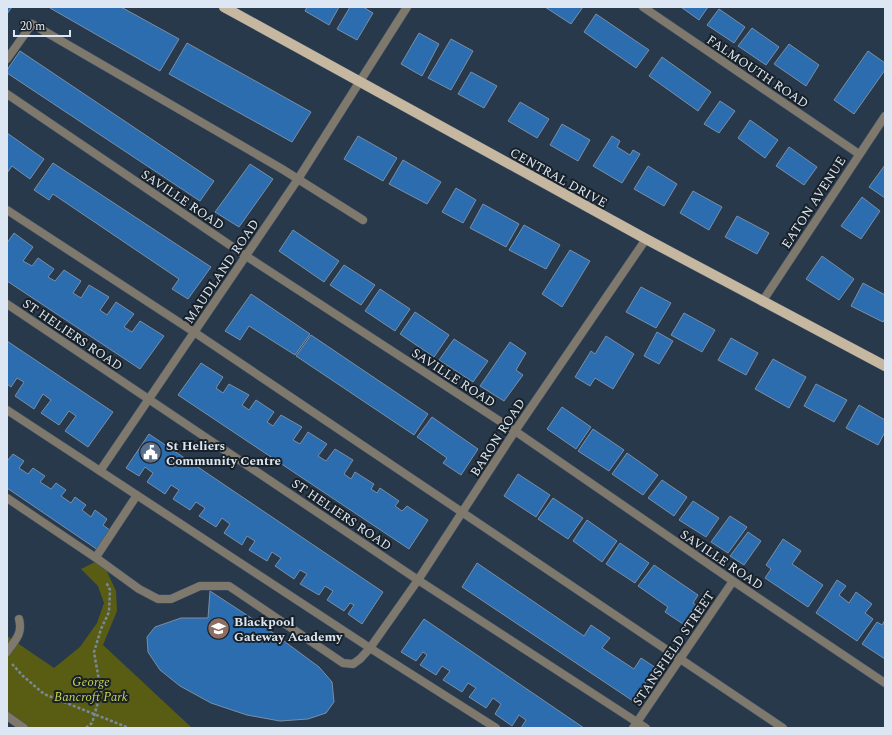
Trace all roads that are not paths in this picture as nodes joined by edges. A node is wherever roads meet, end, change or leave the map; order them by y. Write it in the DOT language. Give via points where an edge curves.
graph roads {
  1 [pos="224,7"];
  2 [pos="407,7"];
  3 [pos="643,7"];
  4 [pos="7,59"];
  5 [pos="359,83"];
  6 [pos="7,94"];
  7 [pos="885,116"];
  8 [pos="859,154"];
  9 [pos="298,179"];
  10 [pos="7,210"];
  11 [pos="363,220"];
  12 [pos="646,240"];
  13 [pos="246,256"];
  14 [pos="762,302"];
  15 [pos="7,304"];
  16 [pos="194,332"];
  17 [pos="885,366"];
  18 [pos="149,400"];
  19 [pos="7,410"];
  20 [pos="515,431"];
  21 [pos="100,471"];
  22 [pos="137,495"];
  23 [pos="7,498"];
  24 [pos="462,512"];
  25 [pos="98,558"];
  26 [pos="418,580"];
  27 [pos="733,581"];
  28 [pos="20,619"];
  29 [pos="370,648"];
  30 [pos="7,652"];
  31 [pos="680,658"];
  32 [pos="885,683"];
  33 [pos="7,716"];
  34 [pos="635,725"];
  35 [pos="24,728"];
  36 [pos="496,728"];
  37 [pos="646,728"];
  38 [pos="783,728"];
  1 -- 5 [label="main road, CENTRAL DRIVE"];
  2 -- 5 [label="street, MAUDLAND ROAD"];
  3 -- 8 [label="street, FALMOUTH ROAD"];
  4 -- 9 [label="street" via="32,24"];
  5 -- 9 [label="street, MAUDLAND ROAD"];
  5 -- 12 [label="main road, CENTRAL DRIVE"];
  6 -- 13 [label="street, SAVILLE ROAD"];
  7 -- 8 [label="street, EATON AVENUE"];
  8 -- 14 [label="street, EATON AVENUE"];
  9 -- 11 [label="street"];
  9 -- 13 [label="street, MAUDLAND ROAD"];
  10 -- 16 [label="street"];
  12 -- 14 [label="main road, CENTRAL DRIVE"];
  12 -- 20 [label="street, BARON ROAD"];
  13 -- 16 [label="street, MAUDLAND ROAD"];
  13 -- 20 [label="street, SAVILLE ROAD"];
  14 -- 17 [label="main road, CENTRAL DRIVE"];
  15 -- 18 [label="street, ST HELIERS ROAD"];
  16 -- 18 [label="street, MAUDLAND ROAD"];
  16 -- 24 [label="street"];
  18 -- 21 [label="street, MAUDLAND ROAD"];
  18 -- 26 [label="street, ST HELIERS ROAD"];
  19 -- 21 [label="street"];
  20 -- 24 [label="street, BARON ROAD"];
  20 -- 27 [label="street, SAVILLE ROAD"];
  21 -- 22 [label="street"];
  22 -- 25 [label="street"];
  22 -- 29 [label="street"];
  23 -- 25 [label="street"];
  24 -- 26 [label="street, BARON ROAD"];
  24 -- 31 [label="street"];
  25 -- 29 [label="street, BARON ROAD" via="139,589 158,598 171,599 200,586 229,586 343,662 352,664"];
  26 -- 29 [label="street, BARON ROAD"];
  26 -- 34 [label="street, ST HELIERS ROAD"];
  27 -- 31 [label="street, STANSFIELD STREET"];
  27 -- 32 [label="street, SAVILLE ROAD"];
  28 -- 30 [label="street" via="20,633"];
  29 -- 36 [label="street"];
  31 -- 34 [label="street, STANSFIELD STREET"];
  31 -- 38 [label="street"];
  33 -- 35 [label="street"];
  34 -- 37 [label="street, ST HELIERS ROAD"];
}
